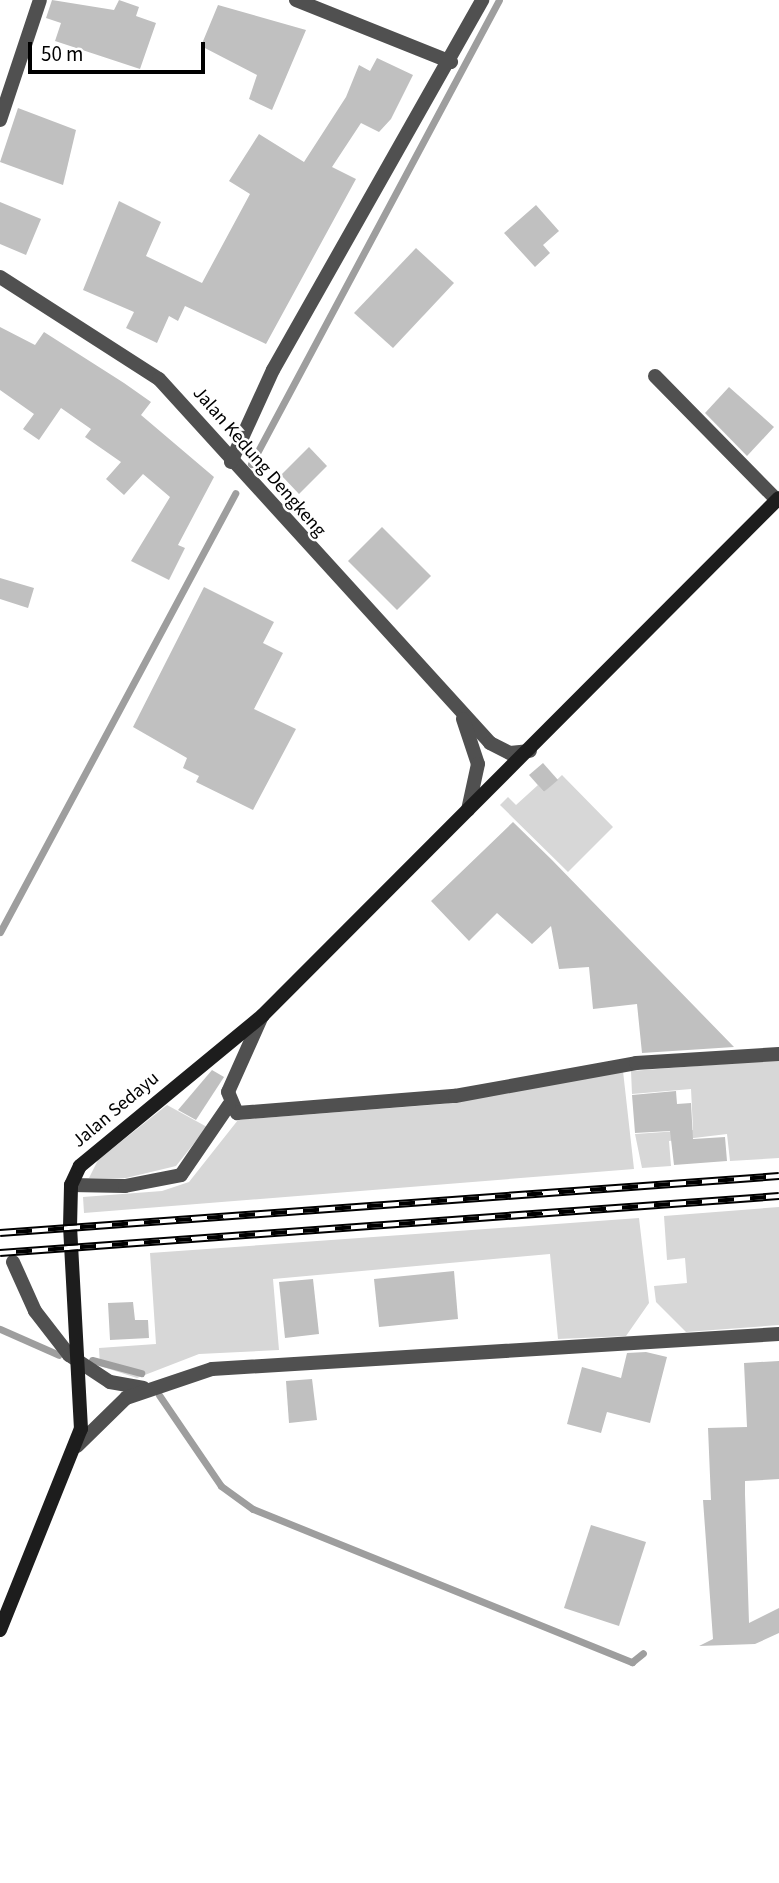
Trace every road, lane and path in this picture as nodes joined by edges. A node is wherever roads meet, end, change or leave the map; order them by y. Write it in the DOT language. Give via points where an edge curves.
graph roads {
  1 [pos="40,0"];
  2 [pos="296,0"];
  3 [pos="482,0"];
  4 [pos="451,62"];
  5 [pos="0,121"];
  6 [pos="0,278"];
  7 [pos="654,376"];
  8 [pos="231,461"];
  9 [pos="778,499"];
  10 [pos="457,709"];
  11 [pos="530,751"];
  12 [pos="468,811"];
  13 [pos="263,1015"];
  14 [pos="779,1054"];
  15 [pos="229,1105"];
  16 [pos="71,1185"];
  17 [pos="13,1262"];
  18 [pos="779,1334"];
  19 [pos="80,1365"];
  20 [pos="145,1388"];
  21 [pos="76,1447"];
  22 [pos="0,1630"];
  1 -- 5 [label="street"];
  2 -- 4 [label="street"];
  3 -- 4 [label="street"];
  4 -- 8 [label="street" via="273,370"];
  6 -- 8 [label="street, Jalan Kedung Dengkeng" via="159,379 202,420"];
  7 -- 9 [label="street"];
  8 -- 10 [label="street, Jalan Kedung Dengkeng"];
  9 -- 11 [label="street, Jalan Sedayu"];
  10 -- 11 [label="street, Jalan Kedung Dengkeng" via="500,749"];
  10 -- 12 [label="street" via="478,764"];
  11 -- 12 [label="street, Jalan Sedayu"];
  12 -- 13 [label="street, Jalan Sedayu"];
  13 -- 15 [label="street" via="231,1080"];
  13 -- 16 [label="street, Jalan Sedayu" via="85,1159"];
  14 -- 15 [label="street" via="636,1063 455,1096 251,1114"];
  15 -- 16 [label="street" via="181,1175 147,1184"];
  16 -- 19 [label="street"];
  17 -- 19 [label="street" via="47,1328"];
  18 -- 20 [label="street" via="246,1366"];
  19 -- 20 [label="street" via="110,1382"];
  19 -- 21 [label="street"];
  20 -- 21 [label="street" via="109,1409"];
  21 -- 22 [label="street"];
}
